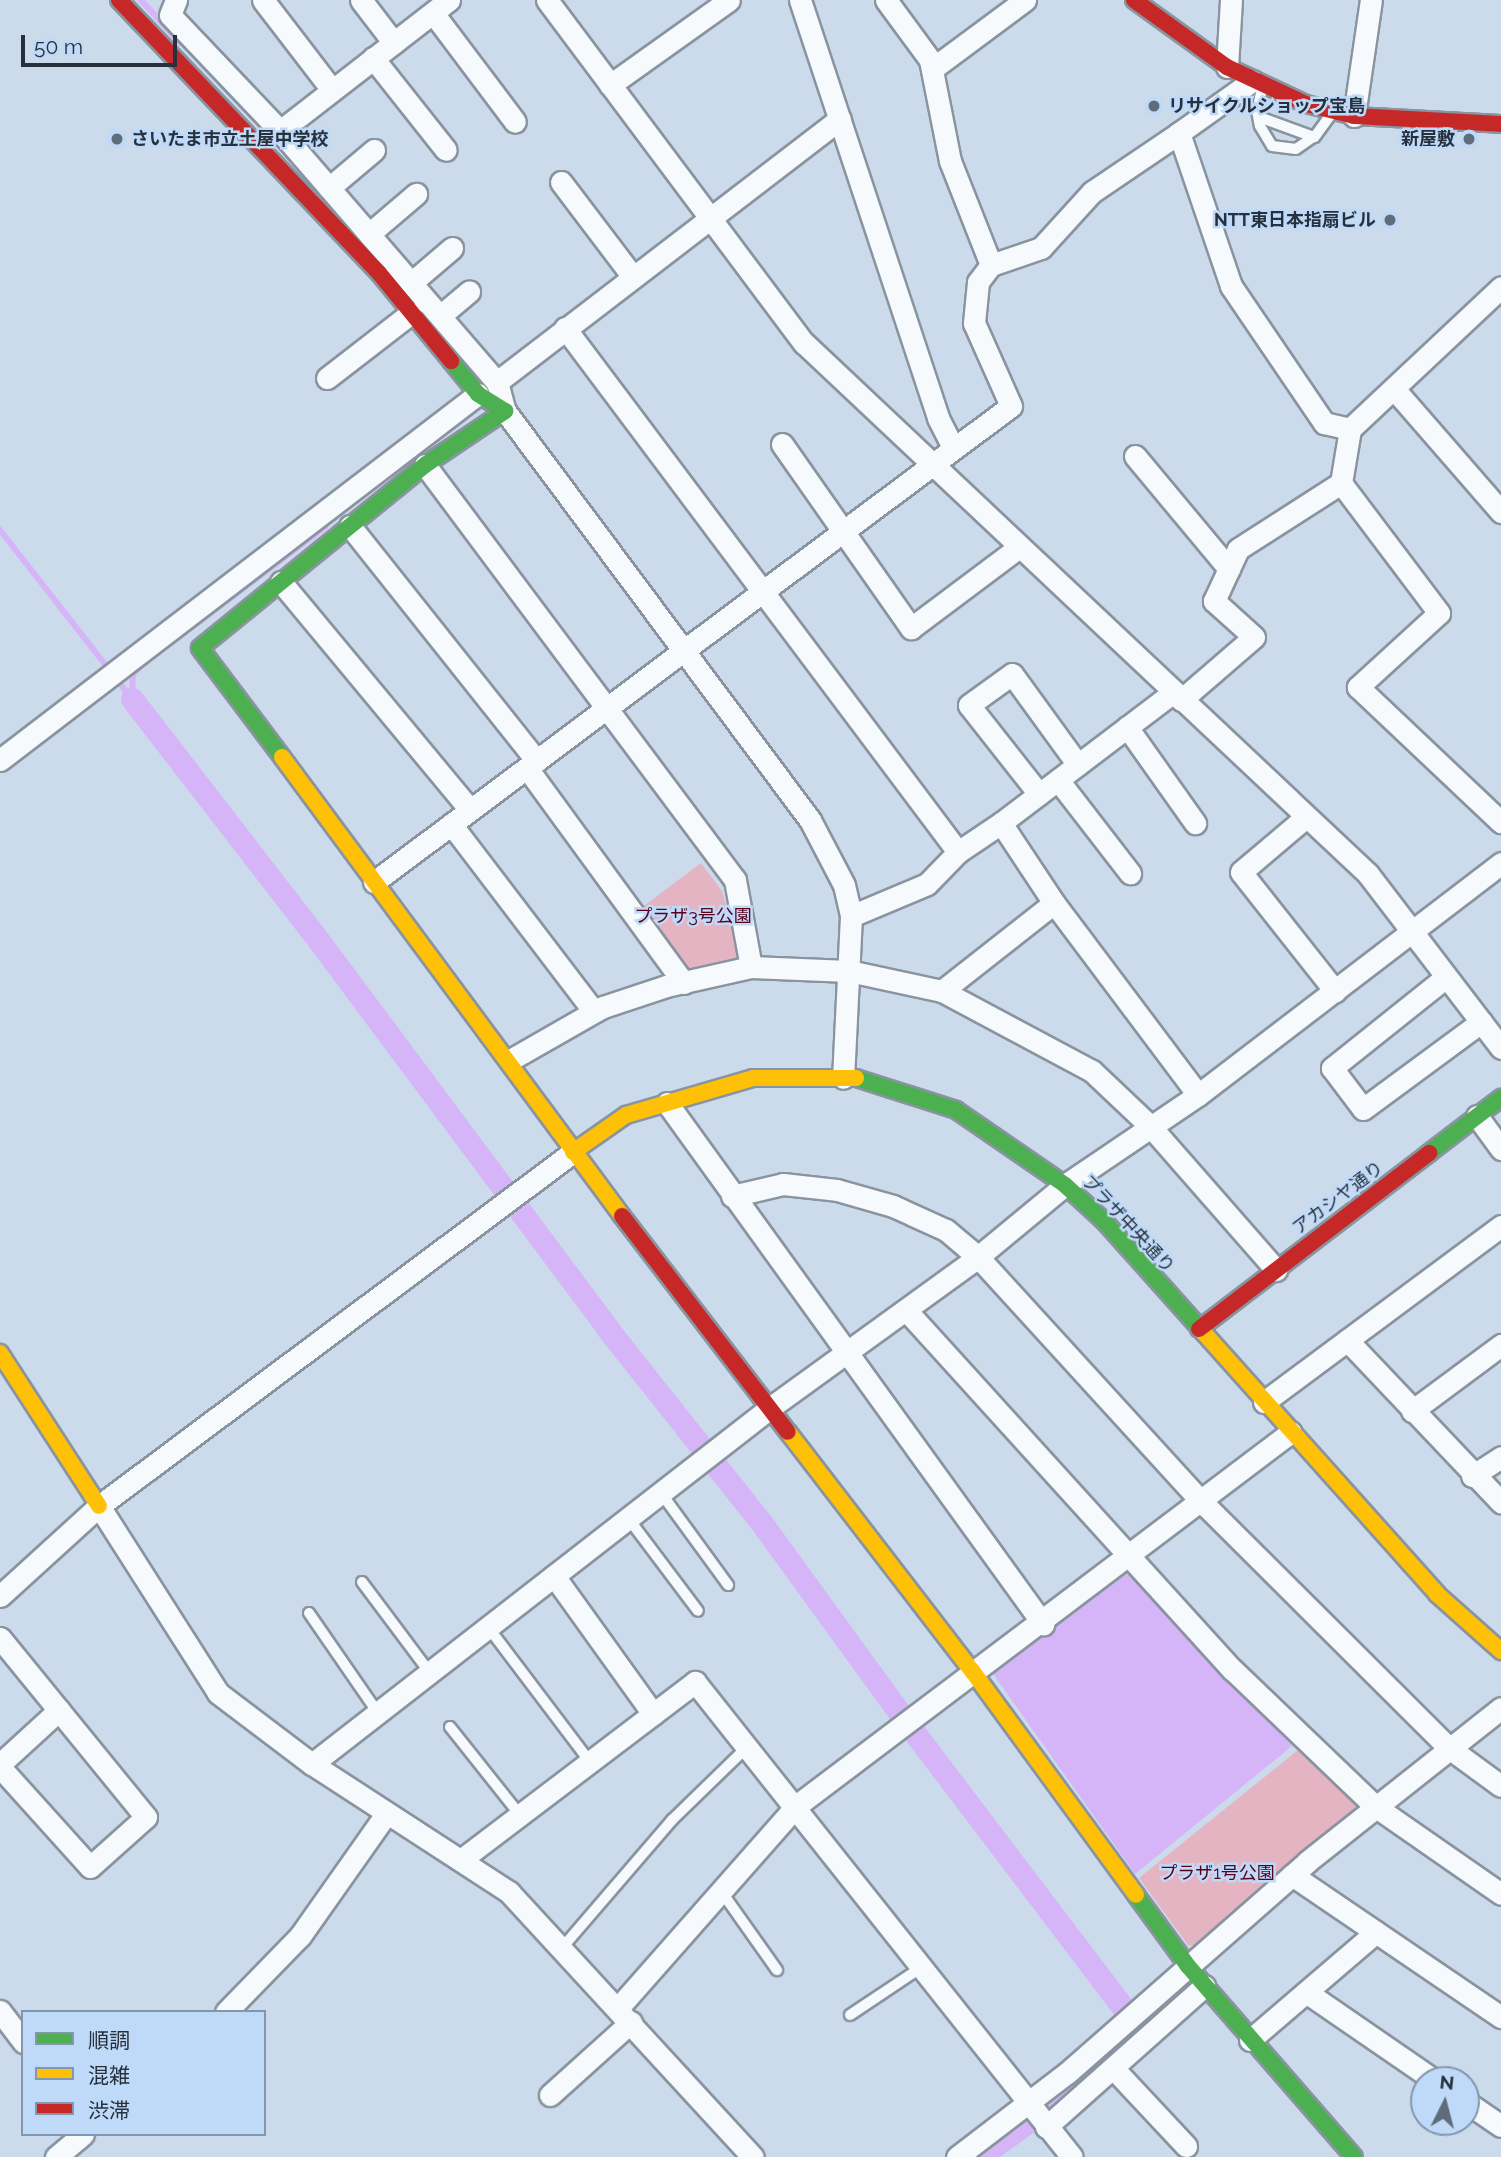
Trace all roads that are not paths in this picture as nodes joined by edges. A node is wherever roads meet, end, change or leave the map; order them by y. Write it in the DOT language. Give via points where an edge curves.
graph roads {
  1 [pos="119,0"];
  2 [pos="176,0"];
  3 [pos="262,0"];
  4 [pos="361,0"];
  5 [pos="547,0"];
  6 [pos="729,0"];
  7 [pos="802,0"];
  8 [pos="886,0"];
  9 [pos="1025,0"];
  10 [pos="1134,0"];
  11 [pos="1231,0"];
  12 [pos="1371,0"];
  13 [pos="441,6"];
  14 [pos="701,9"];
  15 [pos="394,43"];
  16 [pos="373,58"];
  17 [pos="1227,67"];
  18 [pos="932,69"];
  19 [pos="1257,83"];
  20 [pos="610,85"];
  21 [pos="332,90"];
  22 [pos="1333,112"];
  23 [pos="1259,117"];
  24 [pos="1354,117"];
  25 [pos="840,119"];
  26 [pos="515,122"];
  27 [pos="1501,124"];
  28 [pos="280,131"];
  29 [pos="1179,133"];
  30 [pos="1314,137"];
  31 [pos="374,150"];
  32 [pos="446,150"];
  33 [pos="561,182"];
  34 [pos="329,188"];
  35 [pos="415,194"];
  36 [pos="711,219"];
  37 [pos="369,234"];
  38 [pos="452,248"];
  39 [pos="991,265"];
  40 [pos="633,277"];
  41 [pos="411,282"];
  42 [pos="1501,287"];
  43 [pos="469,292"];
  44 [pos="411,313"];
  45 [pos="440,316"];
  46 [pos="565,328"];
  47 [pos="327,378"];
  48 [pos="497,382"];
  49 [pos="1395,390"];
  50 [pos="478,394"];
  51 [pos="505,411"];
  52 [pos="1350,429"];
  53 [pos="782,444"];
  54 [pos="953,448"];
  55 [pos="1135,456"];
  56 [pos="425,465"];
  57 [pos="930,466"];
  58 [pos="1341,483"];
  59 [pos="1501,512"];
  60 [pos="351,526"];
  61 [pos="845,531"];
  62 [pos="1018,548"];
  63 [pos="1228,569"];
  64 [pos="281,583"];
  65 [pos="763,593"];
  66 [pos="686,650"];
  67 [pos="1176,697"];
  68 [pos="608,708"];
  69 [pos="1127,727"];
  70 [pos="0,760"];
  71 [pos="532,764"];
  72 [pos="1078,765"];
  73 [pos="1058,780"];
  74 [pos="1039,794"];
  75 [pos="470,810"];
  76 [pos="1306,817"];
  77 [pos="1501,822"];
  78 [pos="1001,823"];
  79 [pos="1195,823"];
  80 [pos="451,824"];
  81 [pos="958,852"];
  82 [pos="1501,863"];
  83 [pos="1130,873"];
  84 [pos="374,881"];
  85 [pos="1054,903"];
  86 [pos="851,916"];
  87 [pos="1414,930"];
  88 [pos="751,967"];
  89 [pos="849,971"];
  90 [pos="1446,977"];
  91 [pos="684,983"];
  92 [pos="942,991"];
  93 [pos="1335,991"];
  94 [pos="594,1012"];
  95 [pos="1481,1022"];
  96 [pos="1501,1048"];
  97 [pos="510,1060"];
  98 [pos="844,1078"];
  99 [pos="1198,1095"];
  100 [pos="1501,1098"];
  101 [pos="667,1103"];
  102 [pos="1478,1116"];
  103 [pos="1151,1127"];
  104 [pos="1501,1149"];
  105 [pos="573,1152"];
  106 [pos="1065,1185"];
  107 [pos="733,1195"];
  108 [pos="1501,1226"];
  109 [pos="978,1257"];
  110 [pos="1276,1270"];
  111 [pos="906,1310"];
  112 [pos="1199,1329"];
  113 [pos="1347,1340"];
  114 [pos="1501,1345"];
  115 [pos="0,1353"];
  116 [pos="846,1356"];
  117 [pos="1264,1402"];
  118 [pos="771,1407"];
  119 [pos="1412,1411"];
  120 [pos="1291,1432"];
  121 [pos="1501,1457"];
  122 [pos="1472,1476"];
  123 [pos="661,1493"];
  124 [pos="1199,1500"];
  125 [pos="1501,1502"];
  126 [pos="99,1506"];
  127 [pos="628,1518"];
  128 [pos="1131,1554"];
  129 [pos="554,1576"];
  130 [pos="362,1582"];
  131 [pos="728,1585"];
  132 [pos="0,1596"];
  133 [pos="698,1611"];
  134 [pos="309,1613"];
  135 [pos="1043,1624"];
  136 [pos="488,1628"];
  137 [pos="0,1638"];
  138 [pos="1501,1651"];
  139 [pos="973,1672"];
  140 [pos="430,1673"];
  141 [pos="1501,1708"];
  142 [pos="59,1710"];
  143 [pos="378,1713"];
  144 [pos="653,1714"];
  145 [pos="450,1727"];
  146 [pos="747,1746"];
  147 [pos="1449,1748"];
  148 [pos="590,1762"];
  149 [pos="312,1764"];
  150 [pos="0,1765"];
  151 [pos="1501,1786"];
  152 [pos="796,1806"];
  153 [pos="1376,1807"];
  154 [pos="386,1814"];
  155 [pos="520,1815"];
  156 [pos="462,1859"];
  157 [pos="1292,1875"];
  158 [pos="721,1891"];
  159 [pos="1501,1894"];
  160 [pos="1376,1932"];
  161 [pos="562,1948"];
  162 [pos="1188,1966"];
  163 [pos="922,1968"];
  164 [pos="778,1970"];
  165 [pos="1204,1986"];
  166 [pos="1306,1992"];
  167 [pos="228,2010"];
  168 [pos="0,2011"];
  169 [pos="624,2015"];
  170 [pos="850,2015"];
  171 [pos="1501,2017"];
  172 [pos="21,2039"];
  173 [pos="1250,2040"];
  174 [pos="1414,2066"];
  175 [pos="1112,2068"];
  176 [pos="550,2095"];
  177 [pos="1027,2104"];
  178 [pos="1480,2112"];
  179 [pos="1501,2126"];
  180 [pos="1046,2127"];
  181 [pos="81,2136"];
  182 [pos="1186,2146"];
  183 [pos="1345,2155"];
  184 [pos="56,2157"];
  185 [pos="753,2157"];
  186 [pos="957,2157"];
  187 [pos="1072,2157"];
  1 -- 44 [label="street"];
  2 -- 28 [label="street" via="170,15"];
  3 -- 21 [label="street"];
  4 -- 15 [label="street"];
  5 -- 20 [label="street"];
  6 -- 14 [label="street"];
  7 -- 25 [label="street"];
  8 -- 18 [label="street"];
  9 -- 18 [label="street"];
  10 -- 17 [label="street"];
  11 -- 17 [label="street"];
  12 -- 24 [label="street"];
  13 -- 15 [label="street"];
  13 -- 26 [label="street"];
  14 -- 20 [label="street"];
  15 -- 16 [label="street"];
  16 -- 21 [label="street"];
  16 -- 32 [label="street"];
  17 -- 19 [label="street"];
  18 -- 39 [label="street" via="950,161"];
  19 -- 22 [label="street"];
  19 -- 23 [label="lane"];
  19 -- 29 [label="street"];
  20 -- 36 [label="street"];
  21 -- 28 [label="street"];
  22 -- 24 [label="street"];
  22 -- 30 [label="lane"];
  23 -- 30 [label="lane"];
  23 -- 30 [label="lane" via="1272,146 1296,149"];
  24 -- 27 [label="street"];
  25 -- 36 [label="street"];
  25 -- 54 [label="street" via="938,418"];
  28 -- 34 [label="street"];
  29 -- 39 [label="street" via="1092,192 1041,248"];
  29 -- 52 [label="street" via="1231,286 1324,422"];
  31 -- 34 [label="street"];
  33 -- 40 [label="street"];
  34 -- 37 [label="street"];
  35 -- 37 [label="street"];
  36 -- 40 [label="street"];
  36 -- 57 [label="street" via="804,343"];
  37 -- 41 [label="street"];
  38 -- 41 [label="street"];
  39 -- 54 [label="street" via="978,282 974,323 1011,406"];
  40 -- 46 [label="street"];
  41 -- 45 [label="street"];
  42 -- 49 [label="street"];
  43 -- 45 [label="street"];
  44 -- 47 [label="street"];
  44 -- 50 [label="street"];
  45 -- 48 [label="street"];
  46 -- 48 [label="street"];
  46 -- 65 [label="street"];
  48 -- 51 [label="street"];
  49 -- 52 [label="street"];
  49 -- 59 [label="street"];
  50 -- 51 [label="street"];
  50 -- 70 [label="street"];
  51 -- 56 [label="street"];
  51 -- 66 [label="street"];
  52 -- 58 [label="street"];
  53 -- 61 [label="street"];
  54 -- 57 [label="street"];
  55 -- 63 [label="street"];
  56 -- 60 [label="street"];
  56 -- 68 [label="street"];
  57 -- 61 [label="street"];
  57 -- 62 [label="street"];
  58 -- 63 [label="street" via="1238,549"];
  58 -- 77 [label="street" via="1439,613 1358,687"];
  60 -- 64 [label="street"];
  60 -- 71 [label="street"];
  61 -- 62 [label="street" via="911,628"];
  61 -- 65 [label="street"];
  62 -- 67 [label="street"];
  63 -- 67 [label="street" via="1214,601 1254,637"];
  64 -- 75 [label="street"];
  64 -- 84 [label="street" via="200,648"];
  65 -- 66 [label="street"];
  65 -- 81 [label="street"];
  66 -- 68 [label="street"];
  66 -- 86 [label="street" via="810,820 844,886"];
  67 -- 69 [label="street"];
  67 -- 76 [label="street"];
  68 -- 71 [label="street"];
  68 -- 88 [label="street" via="669,798 735,880"];
  69 -- 72 [label="street"];
  69 -- 79 [label="street"];
  71 -- 75 [label="street"];
  71 -- 91 [label="street"];
  72 -- 73 [label="street"];
  72 -- 74 [label="street" via="1012,674 969,705"];
  73 -- 74 [label="street"];
  73 -- 83 [label="street"];
  74 -- 78 [label="street"];
  75 -- 80 [label="street"];
  76 -- 87 [label="street" via="1368,874"];
  76 -- 93 [label="street" via="1241,872"];
  78 -- 81 [label="street"];
  78 -- 85 [label="street"];
  80 -- 84 [label="street"];
  80 -- 94 [label="street"];
  81 -- 86 [label="street" via="927,884"];
  82 -- 87 [label="street"];
  84 -- 97 [label="street"];
  85 -- 92 [label="street"];
  85 -- 99 [label="street"];
  86 -- 89 [label="street"];
  87 -- 90 [label="street"];
  87 -- 93 [label="street"];
  88 -- 89 [label="street"];
  88 -- 91 [label="street"];
  89 -- 92 [label="street"];
  89 -- 98 [label="street"];
  90 -- 95 [label="street"];
  90 -- 95 [label="street" via="1332,1068 1363,1109"];
  91 -- 94 [label="street"];
  92 -- 103 [label="street" via="1092,1070"];
  93 -- 99 [label="street"];
  94 -- 97 [label="street"];
  95 -- 96 [label="street"];
  97 -- 105 [label="street"];
  98 -- 101 [label="street, プラザ中央通り" via="753,1078"];
  98 -- 106 [label="street, プラザ中央通り" via="857,1078 956,1110"];
  99 -- 103 [label="street"];
  100 -- 102 [label="street, アカシヤ通り"];
  101 -- 105 [label="street, プラザ中央通り" via="626,1115"];
  101 -- 107 [label="street"];
  102 -- 104 [label="street"];
  102 -- 110 [label="street, アカシヤ通り"];
  103 -- 106 [label="street"];
  103 -- 110 [label="street"];
  105 -- 118 [label="street"];
  105 -- 126 [label="street"];
  106 -- 109 [label="street"];
  106 -- 112 [label="street, プラザ中央通り" via="1104,1221"];
  107 -- 109 [label="street" via="783,1184 836,1190 893,1206 946,1230"];
  107 -- 116 [label="street"];
  108 -- 113 [label="street"];
  109 -- 111 [label="street"];
  109 -- 124 [label="street"];
  110 -- 112 [label="street, アカシヤ通り"];
  111 -- 116 [label="street"];
  111 -- 128 [label="street"];
  112 -- 117 [label="street, プラザ中央通り"];
  113 -- 117 [label="street"];
  113 -- 119 [label="street"];
  114 -- 119 [label="street"];
  115 -- 126 [label="street"];
  116 -- 118 [label="street"];
  116 -- 135 [label="street"];
  117 -- 120 [label="street, プラザ中央通り"];
  118 -- 123 [label="street"];
  118 -- 139 [label="street"];
  119 -- 122 [label="street"];
  120 -- 124 [label="street"];
  120 -- 138 [label="street, プラザ中央通り" via="1437,1594"];
  121 -- 122 [label="street"];
  122 -- 125 [label="street"];
  123 -- 127 [label="street"];
  123 -- 131 [label="lane"];
  124 -- 128 [label="street"];
  124 -- 147 [label="street"];
  126 -- 132 [label="street"];
  126 -- 149 [label="street" via="218,1693"];
  127 -- 129 [label="street"];
  127 -- 133 [label="lane"];
  128 -- 135 [label="street"];
  128 -- 153 [label="street" via="1233,1670"];
  129 -- 136 [label="street"];
  129 -- 144 [label="street"];
  130 -- 140 [label="lane"];
  134 -- 143 [label="lane"];
  135 -- 139 [label="street"];
  136 -- 140 [label="street"];
  136 -- 148 [label="lane"];
  137 -- 142 [label="street"];
  139 -- 152 [label="street"];
  139 -- 162 [label="street"];
  140 -- 143 [label="street"];
  141 -- 147 [label="street"];
  142 -- 150 [label="street"];
  142 -- 150 [label="street" via="146,1817 90,1867"];
  143 -- 149 [label="street"];
  144 -- 146 [label="street" via="695,1682"];
  144 -- 148 [label="street"];
  145 -- 155 [label="lane"];
  146 -- 152 [label="street"];
  146 -- 161 [label="lane" via="673,1820"];
  147 -- 151 [label="street"];
  147 -- 153 [label="street"];
  148 -- 155 [label="street"];
  149 -- 154 [label="street"];
  152 -- 158 [label="street"];
  152 -- 163 [label="street"];
  153 -- 157 [label="street"];
  153 -- 159 [label="street"];
  154 -- 156 [label="street"];
  154 -- 167 [label="street" via="300,1936"];
  155 -- 156 [label="street"];
  156 -- 161 [label="street" via="509,1892"];
  157 -- 160 [label="street"];
  157 -- 162 [label="street"];
  158 -- 164 [label="lane"];
  158 -- 169 [label="street"];
  160 -- 166 [label="street"];
  160 -- 171 [label="street"];
  161 -- 169 [label="street"];
  162 -- 165 [label="street"];
  162 -- 177 [label="street"];
  163 -- 170 [label="lane"];
  163 -- 177 [label="street"];
  165 -- 173 [label="street"];
  165 -- 175 [label="street"];
  166 -- 173 [label="street"];
  166 -- 174 [label="street"];
  168 -- 172 [label="street"];
  169 -- 176 [label="street"];
  169 -- 185 [label="street"];
  173 -- 183 [label="street"];
  175 -- 180 [label="street"];
  175 -- 182 [label="street"];
  177 -- 180 [label="street"];
  177 -- 186 [label="street"];
  178 -- 179 [label="street"];
  180 -- 187 [label="street"];
  181 -- 184 [label="street"];
}
